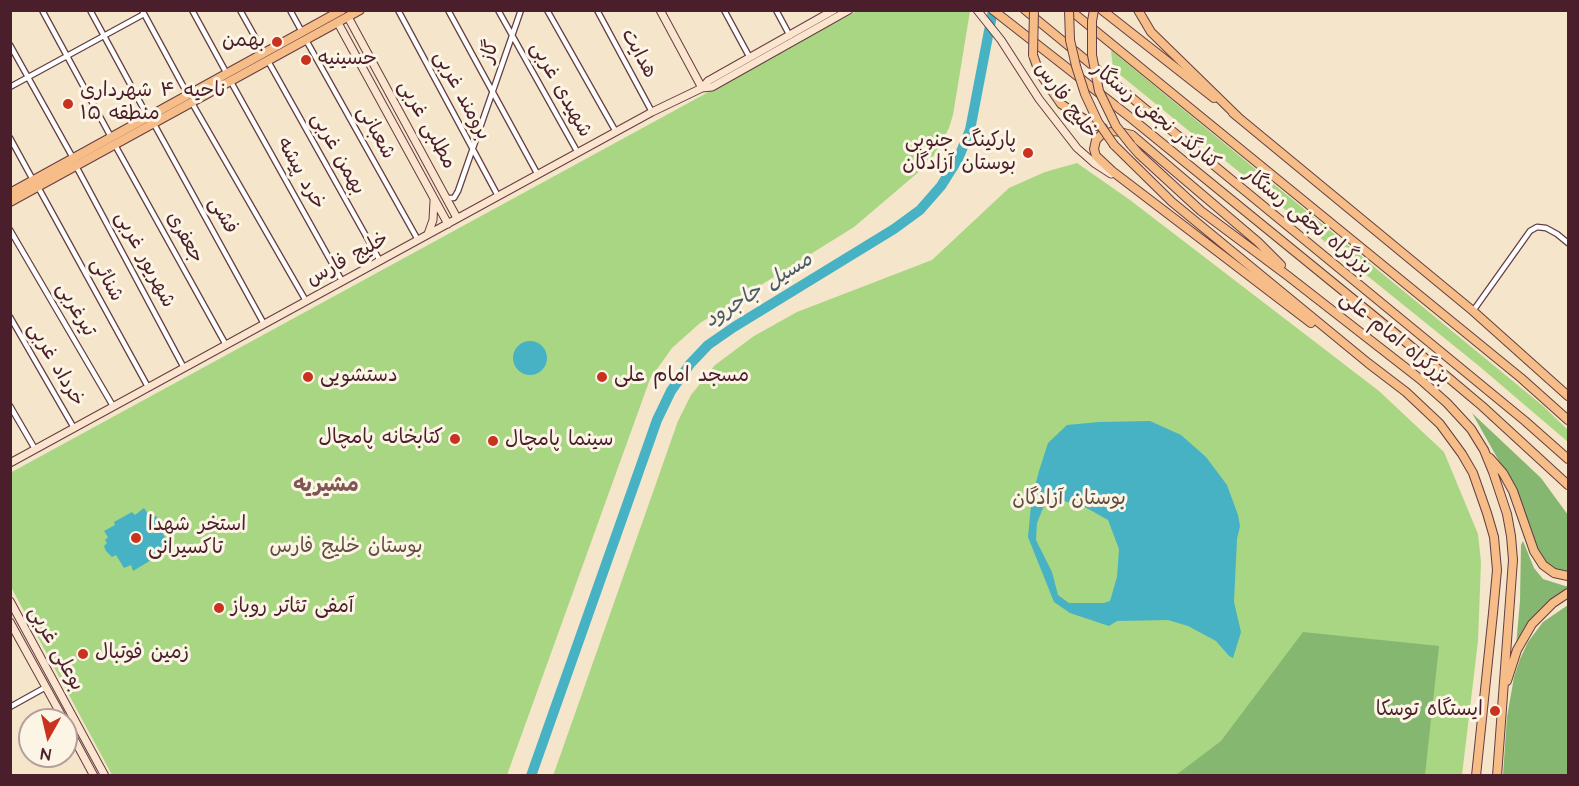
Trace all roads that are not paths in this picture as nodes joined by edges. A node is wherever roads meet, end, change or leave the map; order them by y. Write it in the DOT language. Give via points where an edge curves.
graph roads {
  1 [pos="42,10"];
  2 [pos="90,10"];
  3 [pos="192,10"];
  4 [pos="240,10"];
  5 [pos="290,10"];
  6 [pos="360,10"];
  7 [pos="398,10"];
  8 [pos="448,10"];
  9 [pos="498,10"];
  10 [pos="521,10"];
  11 [pos="547,10"];
  12 [pos="597,10"];
  13 [pos="660,10"];
  14 [pos="724,10"];
  15 [pos="776,10"];
  16 [pos="849,10"];
  17 [pos="977,10"];
  18 [pos="993,10"];
  19 [pos="1025,10"];
  20 [pos="1034,10"];
  21 [pos="1070,10"];
  22 [pos="1094,10"];
  23 [pos="1102,10"];
  24 [pos="1138,10"];
  25 [pos="143,12"];
  26 [pos="829,12"];
  27 [pos="344,13"];
  28 [pos="334,16"];
  29 [pos="104,36"];
  30 [pos="304,36"];
  31 [pos="512,36"];
  32 [pos="790,36"];
  33 [pos="10,45"];
  34 [pos="67,56"];
  35 [pos="266,57"];
  36 [pos="750,58"];
  37 [pos="28,77"];
  38 [pos="229,78"];
  39 [pos="10,87"];
  40 [pos="702,88"];
  41 [pos="492,93"];
  42 [pos="190,99"];
  43 [pos="652,112"];
  44 [pos="1237,116"];
  45 [pos="151,120"];
  46 [pos="1115,131"];
  47 [pos="615,132"];
  48 [pos="10,138"];
  49 [pos="113,141"];
  50 [pos="473,150"];
  51 [pos="578,153"];
  52 [pos="74,162"];
  53 [pos="538,175"];
  54 [pos="36,184"];
  55 [pos="10,193"];
  56 [pos="1143,195"];
  57 [pos="498,196"];
  58 [pos="434,198"];
  59 [pos="448,198"];
  60 [pos="10,202"];
  61 [pos="457,218"];
  62 [pos="448,224"];
  63 [pos="10,230"];
  64 [pos="428,234"];
  65 [pos="418,240"];
  66 [pos="1569,243"];
  67 [pos="380,261"];
  68 [pos="342,282"];
  69 [pos="1302,287"];
  70 [pos="306,301"];
  71 [pos="1473,311"];
  72 [pos="10,317"];
  73 [pos="264,324"];
  74 [pos="226,345"];
  75 [pos="1368,363"];
  76 [pos="184,368"];
  77 [pos="148,387"];
  78 [pos="1569,396"];
  79 [pos="10,406"];
  80 [pos="113,406"];
  81 [pos="1569,420"];
  82 [pos="74,428"];
  83 [pos="35,449"];
  84 [pos="1484,450"];
  85 [pos="1569,459"];
  86 [pos="10,463"];
  87 [pos="1569,485"];
  88 [pos="1569,576"];
  89 [pos="1569,593"];
  90 [pos="10,601"];
  91 [pos="10,622"];
  92 [pos="46,687"];
  93 [pos="1504,690"];
  94 [pos="10,707"];
  95 [pos="57,708"];
  96 [pos="78,746"];
  97 [pos="94,776"];
  98 [pos="105,776"];
  99 [pos="1476,776"];
  100 [pos="1497,776"];
  1 -- 34 [label="street, جعفری"];
  2 -- 29 [label="street, فشی"];
  3 -- 38 [label="street, خرد پیشه"];
  4 -- 35 [label="street"];
  5 -- 30 [label="street, شعبانی"];
  6 -- 27 [label="main road"];
  7 -- 50 [label="street, برومند غربی"];
  8 -- 41 [label="street"];
  9 -- 31 [label="street, شهیدی غربی"];
  10 -- 31 [label="street, گاز"];
  11 -- 47 [label="street"];
  12 -- 43 [label="street, هدایت"];
  13 -- 40 [label="main road"];
  14 -- 36 [label="street"];
  15 -- 32 [label="street"];
  16 -- 40 [label="main road, خلیج فارس" via="712,87"];
  17 -- 56 [label="main road, خلیج فارس" via="1077,148"];
  18 -- 87 [label="main road, کنارگذر نجفی رستگار" via="1407,342"];
  19 -- 85 [label="highway, بزرگراه نجفی رستگار"];
  20 -- 46 [label="highway, bridge" via="1033,55 1060,104 1092,124"];
  21 -- 75 [label="highway, بزرگراه امام علی, bridge" via="1070,40 1085,94 1114,145 1172,202"];
  21 -- 81 [label="highway, بزرگراه نجفی رستگار"];
  22 -- 69 [label="highway, بزرگراه امام علی, bridge" via="1092,55 1099,91 1116,126 1139,154 1201,211"];
  23 -- 44 [label="main road"];
  24 -- 44 [label="highway" via="1151,32"];
  25 -- 29 [label="street"];
  25 -- 42 [label="street"];
  26 -- 32 [label="main road, خلیج فارس"];
  27 -- 28 [label="main road"];
  27 -- 59 [label="main road, مطلبی غربی"];
  28 -- 30 [label="main road"];
  28 -- 58 [label="main road, مطلبی غربی"];
  29 -- 34 [label="street"];
  29 -- 45 [label="street, فشی"];
  30 -- 35 [label="main road"];
  30 -- 65 [label="street, شعبانی"];
  31 -- 41 [label="street, گاز"];
  31 -- 51 [label="street, شهیدی غربی"];
  32 -- 36 [label="main road, خلیج فارس"];
  33 -- 37 [label="street, شهریور غربی"];
  34 -- 37 [label="street"];
  34 -- 49 [label="street, جعفری"];
  35 -- 38 [label="main road"];
  35 -- 67 [label="street, بهمن غربی"];
  36 -- 40 [label="main road, خلیج فارس"];
  37 -- 39 [label="street"];
  37 -- 52 [label="street, شهریور غربی"];
  38 -- 42 [label="main road"];
  38 -- 68 [label="street, خرد پیشه"];
  40 -- 43 [label="main road, خلیج فارس"];
  41 -- 50 [label="street, گاز"];
  41 -- 53 [label="street"];
  42 -- 45 [label="main road"];
  42 -- 70 [label="street"];
  43 -- 47 [label="main road, خلیج فارس"];
  44 -- 71 [label="main road"];
  45 -- 49 [label="main road"];
  45 -- 73 [label="street, فشی"];
  46 -- 56 [label="highway" via="1096,140 1096,156"];
  46 -- 69 [label="highway" via="1132,135 1150,149 1258,242"];
  47 -- 51 [label="main road, خلیج فارس"];
  48 -- 54 [label="street, شنائی"];
  49 -- 52 [label="main road"];
  49 -- 74 [label="street, جعفری"];
  50 -- 57 [label="street, برومند غربی"];
  50 -- 59 [label="street, گاز" via="458,191 454,198"];
  51 -- 53 [label="main road, خلیج فارس"];
  52 -- 54 [label="main road"];
  52 -- 76 [label="street, شهریور غربی"];
  53 -- 57 [label="main road, خلیج فارس"];
  54 -- 55 [label="main road"];
  54 -- 60 [label="main road"];
  54 -- 77 [label="street, شنائی"];
  56 -- 75 [label="highway"];
  57 -- 61 [label="main road, خلیج فارس"];
  58 -- 62 [label="main road, مطلبی غربی"];
  58 -- 64 [label="main road"];
  59 -- 61 [label="main road, مطلبی غربی"];
  61 -- 62 [label="main road, خلیج فارس"];
  62 -- 64 [label="main road, خلیج فارس"];
  63 -- 80 [label="street, تیرغربی"];
  64 -- 65 [label="main road, خلیج فارس"];
  65 -- 67 [label="main road, خلیج فارس"];
  66 -- 71 [label="street" via="1546,228 1530,231"];
  67 -- 68 [label="main road, خلیج فارس"];
  68 -- 70 [label="main road, خلیج فارس"];
  69 -- 84 [label="highway, بزرگراه امام علی" via="1438,395 1471,429"];
  70 -- 73 [label="main road, خلیج فارس"];
  71 -- 78 [label="main road"];
  72 -- 82 [label="street, خرداد غربی"];
  73 -- 74 [label="main road, خلیج فارس"];
  74 -- 76 [label="main road, خلیج فارس"];
  75 -- 99 [label="highway, بزرگراه امام علی" via="1406,392 1452,439 1473,473 1494,537 1497,570"];
  76 -- 77 [label="main road, خلیج فارس"];
  77 -- 80 [label="main road, خلیج فارس"];
  79 -- 83 [label="street"];
  80 -- 82 [label="main road, خلیج فارس"];
  82 -- 83 [label="main road, خلیج فارس"];
  83 -- 86 [label="main road, خلیج فارس"];
  84 -- 88 [label="highway" via="1513,491 1543,566"];
  84 -- 93 [label="highway, بزرگراه امام علی" via="1507,514 1513,560"];
  89 -- 93 [label="highway" via="1528,630"];
  90 -- 98 [label="main road, بوعلی غربی"];
  91 -- 92 [label="main road, بوعلی غربی"];
  92 -- 94 [label="street"];
  92 -- 95 [label="main road, بوعلی غربی"];
  93 -- 100 [label="highway, بزرگراه امام علی"];
  96 -- 97 [label="main road, بوعلی غربی"];
}
